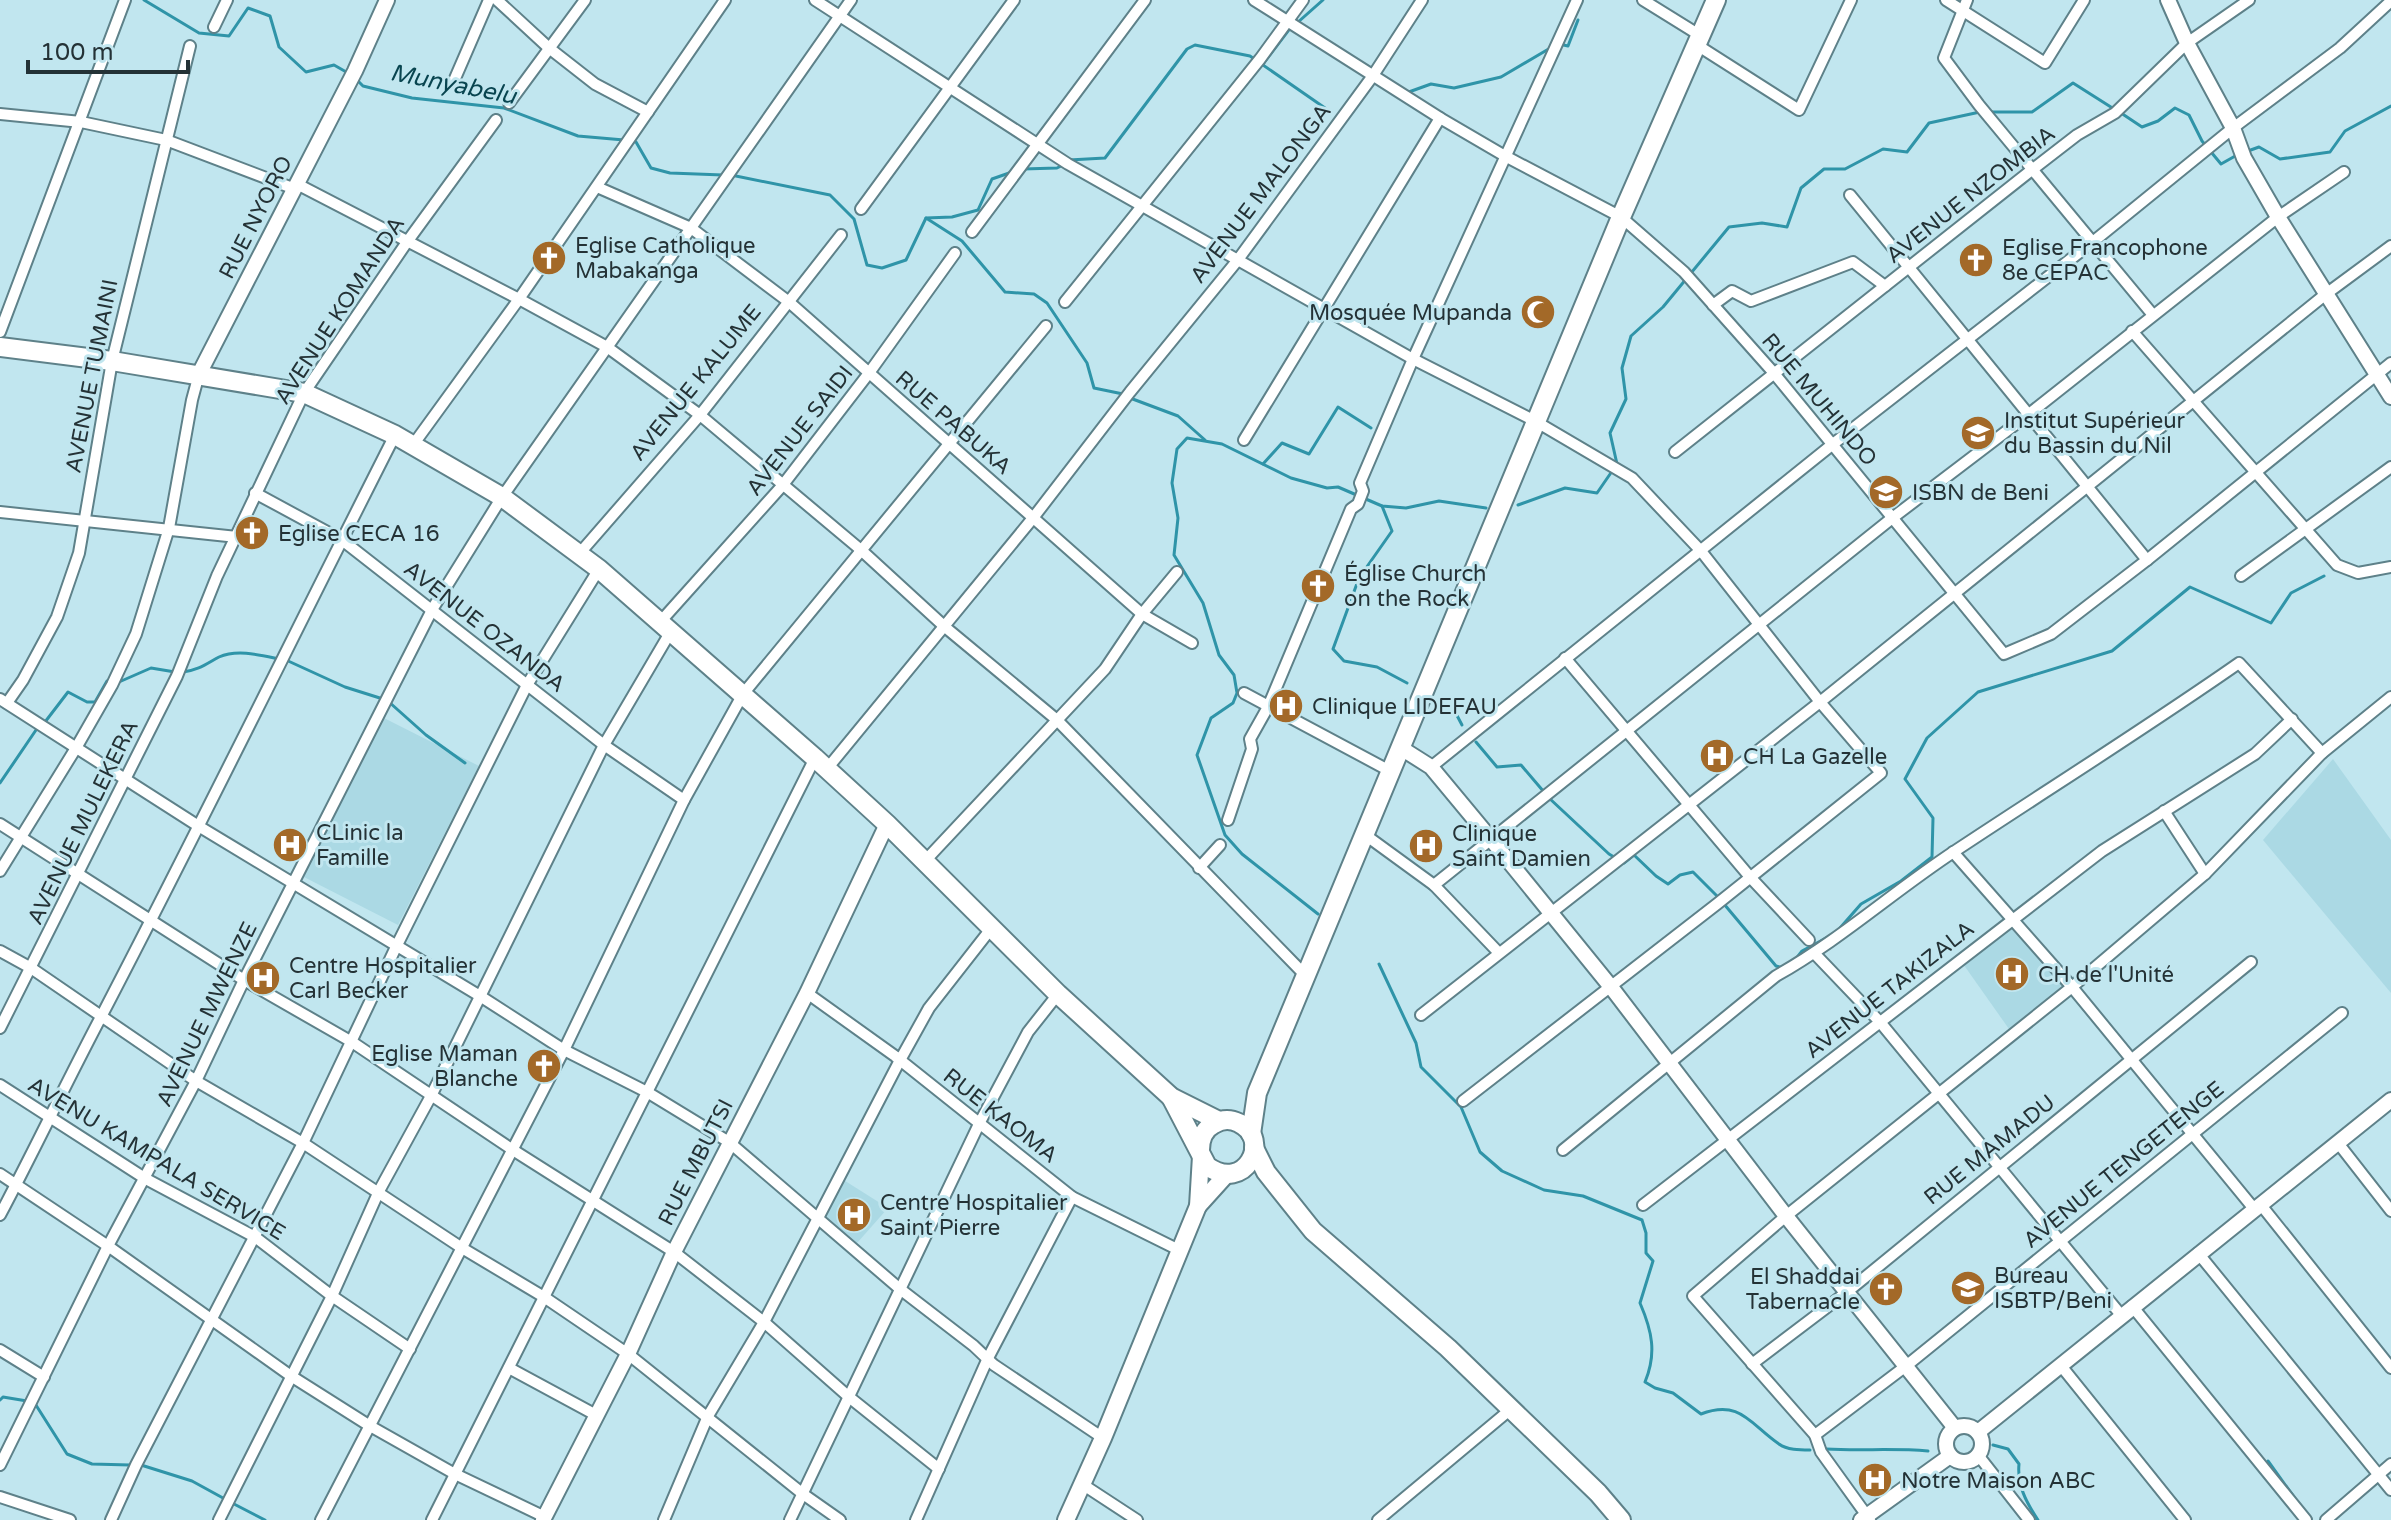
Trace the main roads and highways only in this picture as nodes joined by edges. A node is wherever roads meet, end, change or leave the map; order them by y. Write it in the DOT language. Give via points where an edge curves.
graph roads {
  1 [pos="1716,0"];
  2 [pos="0,347"];
  3 [pos="1257,1093"];
  4 [pos="1171,1097"];
  5 [pos="1223,1121"];
  6 [pos="1253,1141"];
  7 [pos="1201,1153"];
  8 [pos="1232,1174"];
  9 [pos="1281,1194"];
  10 [pos="1198,1206"];
  11 [pos="1066,1520"];
  12 [pos="1621,1520"];
  1 -- 3 [label="highway"];
  2 -- 4 [label="highway" via="304,393 395,435 502,497 599,569 743,694 887,824 990,930"];
  3 -- 5 [label="highway"];
  3 -- 6 [label="highway"];
  4 -- 5 [label="highway"];
  4 -- 7 [label="highway"];
  5 -- 6 [label="highway" via="1245,1127"];
  5 -- 7 [label="highway" via="1203,1134"];
  6 -- 8 [label="highway" via="1246,1167"];
  6 -- 9 [label="highway"];
  7 -- 8 [label="highway" via="1207,1166"];
  7 -- 10 [label="main road"];
  8 -- 9 [label="highway"];
  8 -- 10 [label="main road"];
  9 -- 12 [label="highway" via="1313,1231 1414,1316"];
  10 -- 11 [label="main road"];
}
